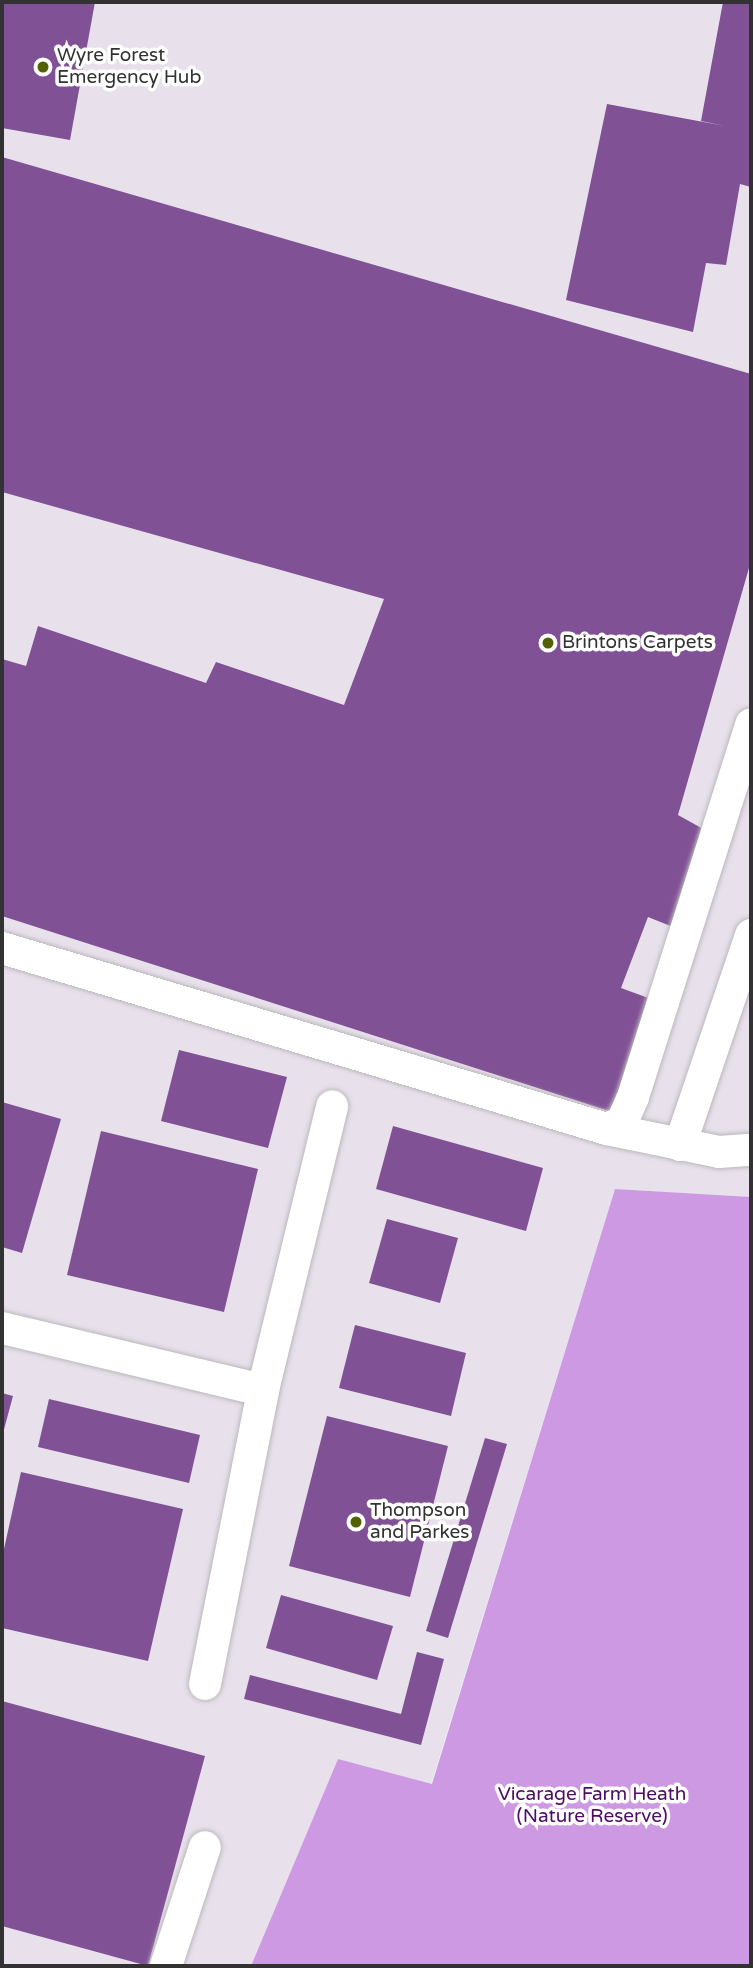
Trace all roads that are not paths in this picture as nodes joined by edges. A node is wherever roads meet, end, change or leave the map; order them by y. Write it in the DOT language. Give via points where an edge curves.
graph roads {
  1 [pos="751,724"];
  2 [pos="751,935"];
  3 [pos="2,948"];
  4 [pos="332,1106"];
  5 [pos="607,1129"];
  6 [pos="680,1144"];
  7 [pos="751,1150"];
  8 [pos="2,1328"];
  9 [pos="263,1390"];
  10 [pos="205,1684"];
  11 [pos="205,1847"];
  12 [pos="166,1966"];
  1 -- 5 [label="lane" via="633,1097 622,1122"];
  2 -- 6 [label="lane"];
  3 -- 5 [label="lane"];
  4 -- 9 [label="lane"];
  5 -- 6 [label="lane"];
  6 -- 7 [label="lane" via="736,1154"];
  8 -- 9 [label="lane"];
  9 -- 10 [label="lane"];
  11 -- 12 [label="lane"];
}
